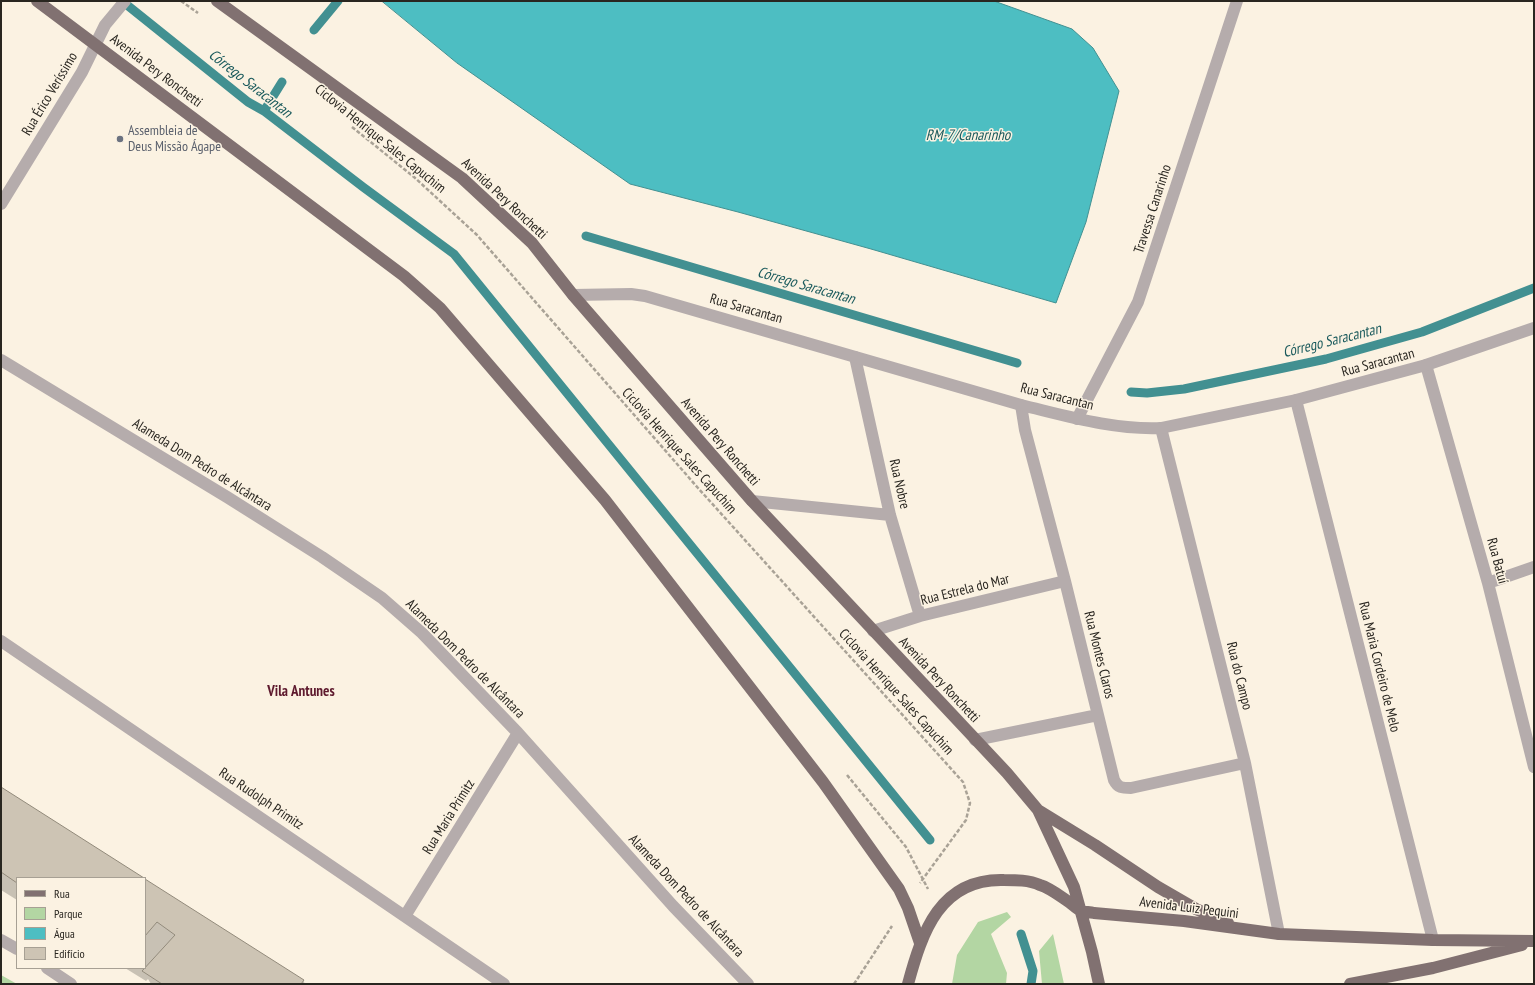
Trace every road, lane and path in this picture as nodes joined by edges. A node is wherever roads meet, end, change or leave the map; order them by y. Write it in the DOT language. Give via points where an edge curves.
graph roads {
  1 [pos="37,1"];
  2 [pos="125,1"];
  3 [pos="181,1"];
  4 [pos="217,1"];
  5 [pos="1237,1"];
  6 [pos="200,14"];
  7 [pos="95,44"];
  8 [pos="348,124"];
  9 [pos="1,204"];
  10 [pos="574,295"];
  11 [pos="1533,331"];
  12 [pos="855,357"];
  13 [pos="1,360"];
  14 [pos="1426,365"];
  15 [pos="1296,400"];
  16 [pos="1021,405"];
  17 [pos="1077,419"];
  18 [pos="1161,428"];
  19 [pos="752,501"];
  20 [pos="890,515"];
  21 [pos="1534,567"];
  22 [pos="1065,581"];
  23 [pos="1488,583"];
  24 [pos="920,616"];
  25 [pos="873,631"];
  26 [pos="1,641"];
  27 [pos="1098,715"];
  28 [pos="518,733"];
  29 [pos="975,740"];
  30 [pos="1245,763"];
  31 [pos="1534,767"];
  32 [pos="1038,810"];
  33 [pos="906,904"];
  34 [pos="1080,910"];
  35 [pos="405,916"];
  36 [pos="1242,929"];
  37 [pos="1279,934"];
  38 [pos="1,940"];
  39 [pos="1433,940"];
  40 [pos="1534,942"];
  41 [pos="920,943"];
  42 [pos="16,948"];
  43 [pos="48,969"];
  44 [pos="71,984"];
  45 [pos="504,984"];
  46 [pos="748,984"];
  47 [pos="854,984"];
  48 [pos="908,984"];
  49 [pos="1099,984"];
  50 [pos="1350,984"];
  1 -- 7 [label="main road, Avenida Pery Ronchetti"];
  2 -- 7 [label="street, Rua Érico Veríssimo" via="105,25"];
  3 -- 6 [label="path"];
  4 -- 10 [label="main road, Avenida Pery Ronchetti" via="462,178 532,243"];
  5 -- 17 [label="street, Travessa Canarinho" via="1138,302"];
  7 -- 9 [label="street, Rua Érico Veríssimo" via="82,72"];
  7 -- 33 [label="main road, Avenida Pery Ronchetti" via="398,272 440,308 605,500 823,782 899,889"];
  8 -- 33 [label="path, Ciclovia Henrique Sales Capuchim" via="414,177 477,235 698,488 963,782 970,803 966,820"];
  10 -- 12 [label="street, Rua Saracantan" via="645,296"];
  10 -- 19 [label="main road, Avenida Pery Ronchetti"];
  11 -- 14 [label="street, Rua Saracantan"];
  12 -- 16 [label="street, Rua Saracantan"];
  12 -- 20 [label="street, Rua Nobre"];
  13 -- 28 [label="street, Alameda Dom Pedro de Alcântara" via="226,497 382,598 422,633"];
  14 -- 15 [label="street, Rua Saracantan"];
  14 -- 23 [label="street, Rua Batuí"];
  15 -- 18 [label="street, Rua Saracantan"];
  15 -- 39 [label="street, Rua Maria Cordeiro de Melo"];
  16 -- 17 [label="street, Rua Saracantan"];
  16 -- 22 [label="street, Rua Montes Claros" via="1025,430"];
  17 -- 18 [label="street, Rua Saracantan" via="1141,429"];
  18 -- 30 [label="street, Rua do Campo"];
  19 -- 20 [label="street"];
  19 -- 25 [label="main road, Avenida Pery Ronchetti"];
  20 -- 24 [label="street, Rua Nobre"];
  21 -- 23 [label="street"];
  22 -- 24 [label="street, Rua Estrela do Mar"];
  22 -- 27 [label="street, Rua Montes Claros"];
  23 -- 31 [label="street, Rua Batuí"];
  24 -- 25 [label="street, Rua Estrela do Mar"];
  25 -- 29 [label="main road, Avenida Pery Ronchetti"];
  26 -- 35 [label="street, Rua Rudolph Primitz"];
  27 -- 29 [label="street"];
  27 -- 30 [label="street, Rua Montes Claros" via="1114,780 1122,788"];
  28 -- 35 [label="street, Rua Maria Primitz"];
  28 -- 46 [label="street, Alameda Dom Pedro de Alcântara" via="673,906"];
  29 -- 32 [label="main road, Avenida Pery Ronchetti"];
  30 -- 37 [label="street, Rua do Campo"];
  32 -- 34 [label="main road, Avenida Pery Ronchetti" via="1074,887"];
  32 -- 36 [label="main road" via="1164,891 1196,909"];
  33 -- 41 [label="main road, Avenida Pery Ronchetti"];
  33 -- 47 [label="path, Ciclovia Henrique Sales Capuchim"];
  34 -- 36 [label="main road, Avenida Luiz Pequini"];
  34 -- 41 [label="main road, Avenida Luiz Pequini" via="1040,885 1024,881 990,879 959,890 944,903 930,922"];
  34 -- 49 [label="main road, Avenida Pery Ronchetti"];
  35 -- 45 [label="street, Rua Rudolph Primitz"];
  36 -- 37 [label="main road, Avenida Luiz Pequini"];
  37 -- 39 [label="main road, Avenida Luiz Pequini"];
  38 -- 42 [label="street"];
  39 -- 40 [label="main road, Avenida Luiz Pequini"];
  40 -- 50 [label="main road, Avenida Luiz Pequini" via="1433,968"];
  41 -- 48 [label="main road, Avenida Luiz Pequini"];
  43 -- 44 [label="street"];
}
